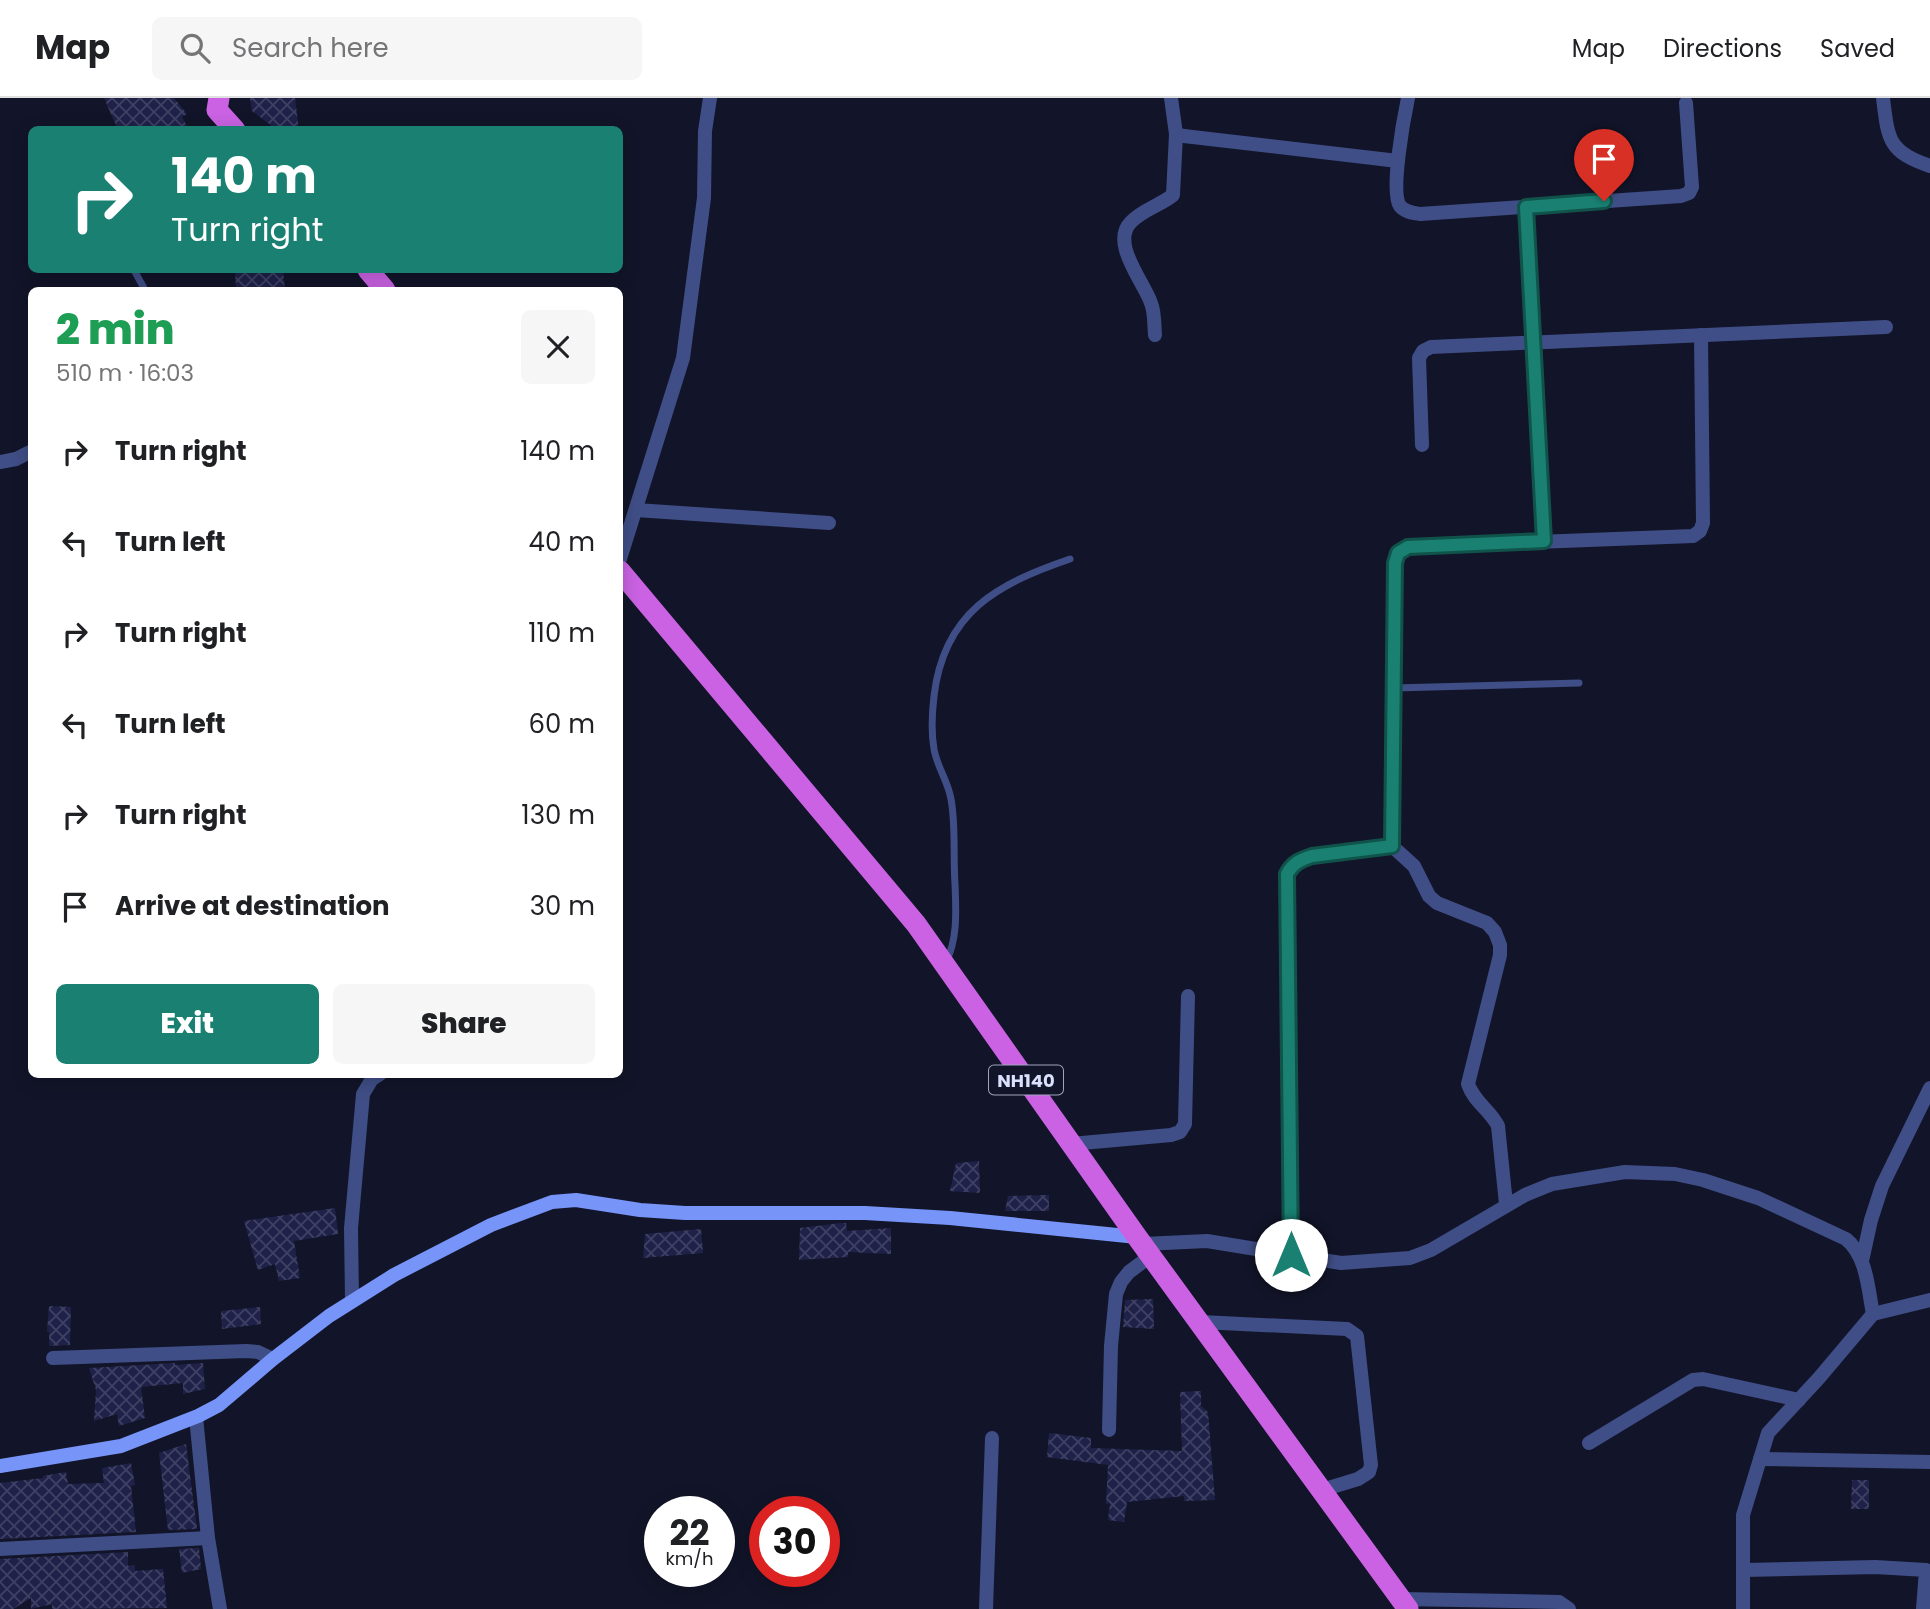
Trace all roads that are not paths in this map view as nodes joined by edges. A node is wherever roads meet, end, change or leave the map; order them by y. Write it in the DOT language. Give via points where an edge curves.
graph roads {
  1 [pos="219,98"];
  2 [pos="710,98"];
  3 [pos="1171,98"];
  4 [pos="1408,98"];
  5 [pos="1883,98"];
  6 [pos="1686,103"];
  7 [pos="231,126"];
  8 [pos="1175,134"];
  9 [pos="1398,161"];
  10 [pos="1930,166"];
  11 [pos="1526,207"];
  12 [pos="371,273"];
  13 [pos="382,287"];
  14 [pos="1886,327"];
  15 [pos="1155,335"];
  16 [pos="1701,335"];
  17 [pos="1533,342"];
  18 [pos="1422,445"];
  19 [pos="28,453"];
  20 [pos="0,462"];
  21 [pos="635,510"];
  22 [pos="829,523"];
  23 [pos="1544,541"];
  24 [pos="623,549"];
  25 [pos="1070,559"];
  26 [pos="623,574"];
  27 [pos="1579,683"];
  28 [pos="1394,688"];
  29 [pos="1392,846"];
  30 [pos="945,965"];
  31 [pos="1188,996"];
  32 [pos="374,1078"];
  33 [pos="1930,1088"];
  34 [pos="1071,1144"];
  35 [pos="1506,1204"];
  36 [pos="1144,1245"];
  37 [pos="1291,1255"];
  38 [pos="1862,1261"];
  39 [pos="1930,1300"];
  40 [pos="352,1301"];
  41 [pos="1873,1314"];
  42 [pos="1200,1322"];
  43 [pos="53,1358"];
  44 [pos="272,1359"];
  45 [pos="1799,1400"];
  46 [pos="196,1418"];
  47 [pos="1109,1430"];
  48 [pos="992,1438"];
  49 [pos="1588,1443"];
  50 [pos="1760,1459"];
  51 [pos="1930,1462"];
  52 [pos="0,1466"];
  53 [pos="1322,1490"];
  54 [pos="208,1538"];
  55 [pos="0,1549"];
  56 [pos="1743,1570"];
  57 [pos="1928,1570"];
  58 [pos="1405,1604"];
  59 [pos="220,1609"];
  60 [pos="986,1609"];
  61 [pos="1569,1609"];
  62 [pos="1743,1609"];
  63 [pos="1923,1609"];
  1 -- 7 [label="highway" via="217,110"];
  2 -- 21 [label="street" via="688,338"];
  3 -- 8 [label="street"];
  4 -- 9 [label="street"];
  5 -- 10 [label="street" via="1893,146"];
  6 -- 11 [label="street" via="1689,193"];
  8 -- 9 [label="street"];
  8 -- 15 [label="street" via="1173,195 1126,228 1133,269 1153,307"];
  9 -- 11 [label="street" via="1398,203 1410,212"];
  11 -- 17 [label="street"];
  12 -- 13 [label="highway"];
  14 -- 16 [label="street"];
  16 -- 17 [label="street"];
  16 -- 23 [label="street" via="1700,531 1693,536"];
  17 -- 18 [label="street" via="1423,351 1419,358"];
  17 -- 23 [label="street"];
  19 -- 20 [label="street"];
  21 -- 22 [label="street"];
  21 -- 24 [label="street"];
  23 -- 28 [label="street" via="1408,547 1398,553"];
  25 -- 30 [label="lane" via="996,590 970,611 943,654 932,713 933,747 951,800 956,921"];
  26 -- 30 [label="highway, NH140" via="916,924"];
  27 -- 28 [label="lane"];
  28 -- 29 [label="street"];
  29 -- 35 [label="street" via="1414,866 1429,897 1487,923 1500,945 1468,1084 1472,1096 1498,1126"];
  29 -- 37 [label="street" via="1312,856 1300,860 1287,874"];
  30 -- 34 [label="highway, NH140"];
  31 -- 34 [label="street" via="1185,1124 1180,1132"];
  32 -- 40 [label="street" via="363,1094 351,1228"];
  33 -- 38 [label="street" via="1882,1186"];
  34 -- 36 [label="highway, NH140"];
  35 -- 37 [label="street" via="1410,1258 1341,1263"];
  35 -- 38 [label="street" via="1566,1180 1625,1172 1675,1174 1758,1198 1846,1239"];
  36 -- 37 [label="street" via="1207,1241"];
  36 -- 40 [label="main road" via="950,1218 685,1213 565,1200 491,1225"];
  36 -- 42 [label="highway, NH140"];
  36 -- 47 [label="street" via="1116,1294"];
  38 -- 41 [label="street"];
  39 -- 41 [label="street"];
  40 -- 44 [label="main road"];
  41 -- 45 [label="street"];
  42 -- 53 [label="highway, NH140"];
  42 -- 53 [label="street" via="1347,1329 1357,1336 1371,1465 1358,1479"];
  43 -- 44 [label="street" via="246,1351"];
  44 -- 46 [label="main road" via="219,1405"];
  45 -- 49 [label="street" via="1693,1380"];
  45 -- 50 [label="street" via="1768,1433"];
  46 -- 52 [label="main road" via="121,1446"];
  46 -- 54 [label="street"];
  48 -- 60 [label="street"];
  50 -- 51 [label="street"];
  50 -- 56 [label="street" via="1743,1515"];
  53 -- 58 [label="highway, NH140"];
  54 -- 55 [label="street"];
  54 -- 59 [label="street"];
  56 -- 57 [label="street"];
  56 -- 62 [label="street"];
  57 -- 63 [label="street"];
  58 -- 61 [label="street" via="1559,1602"];
}
